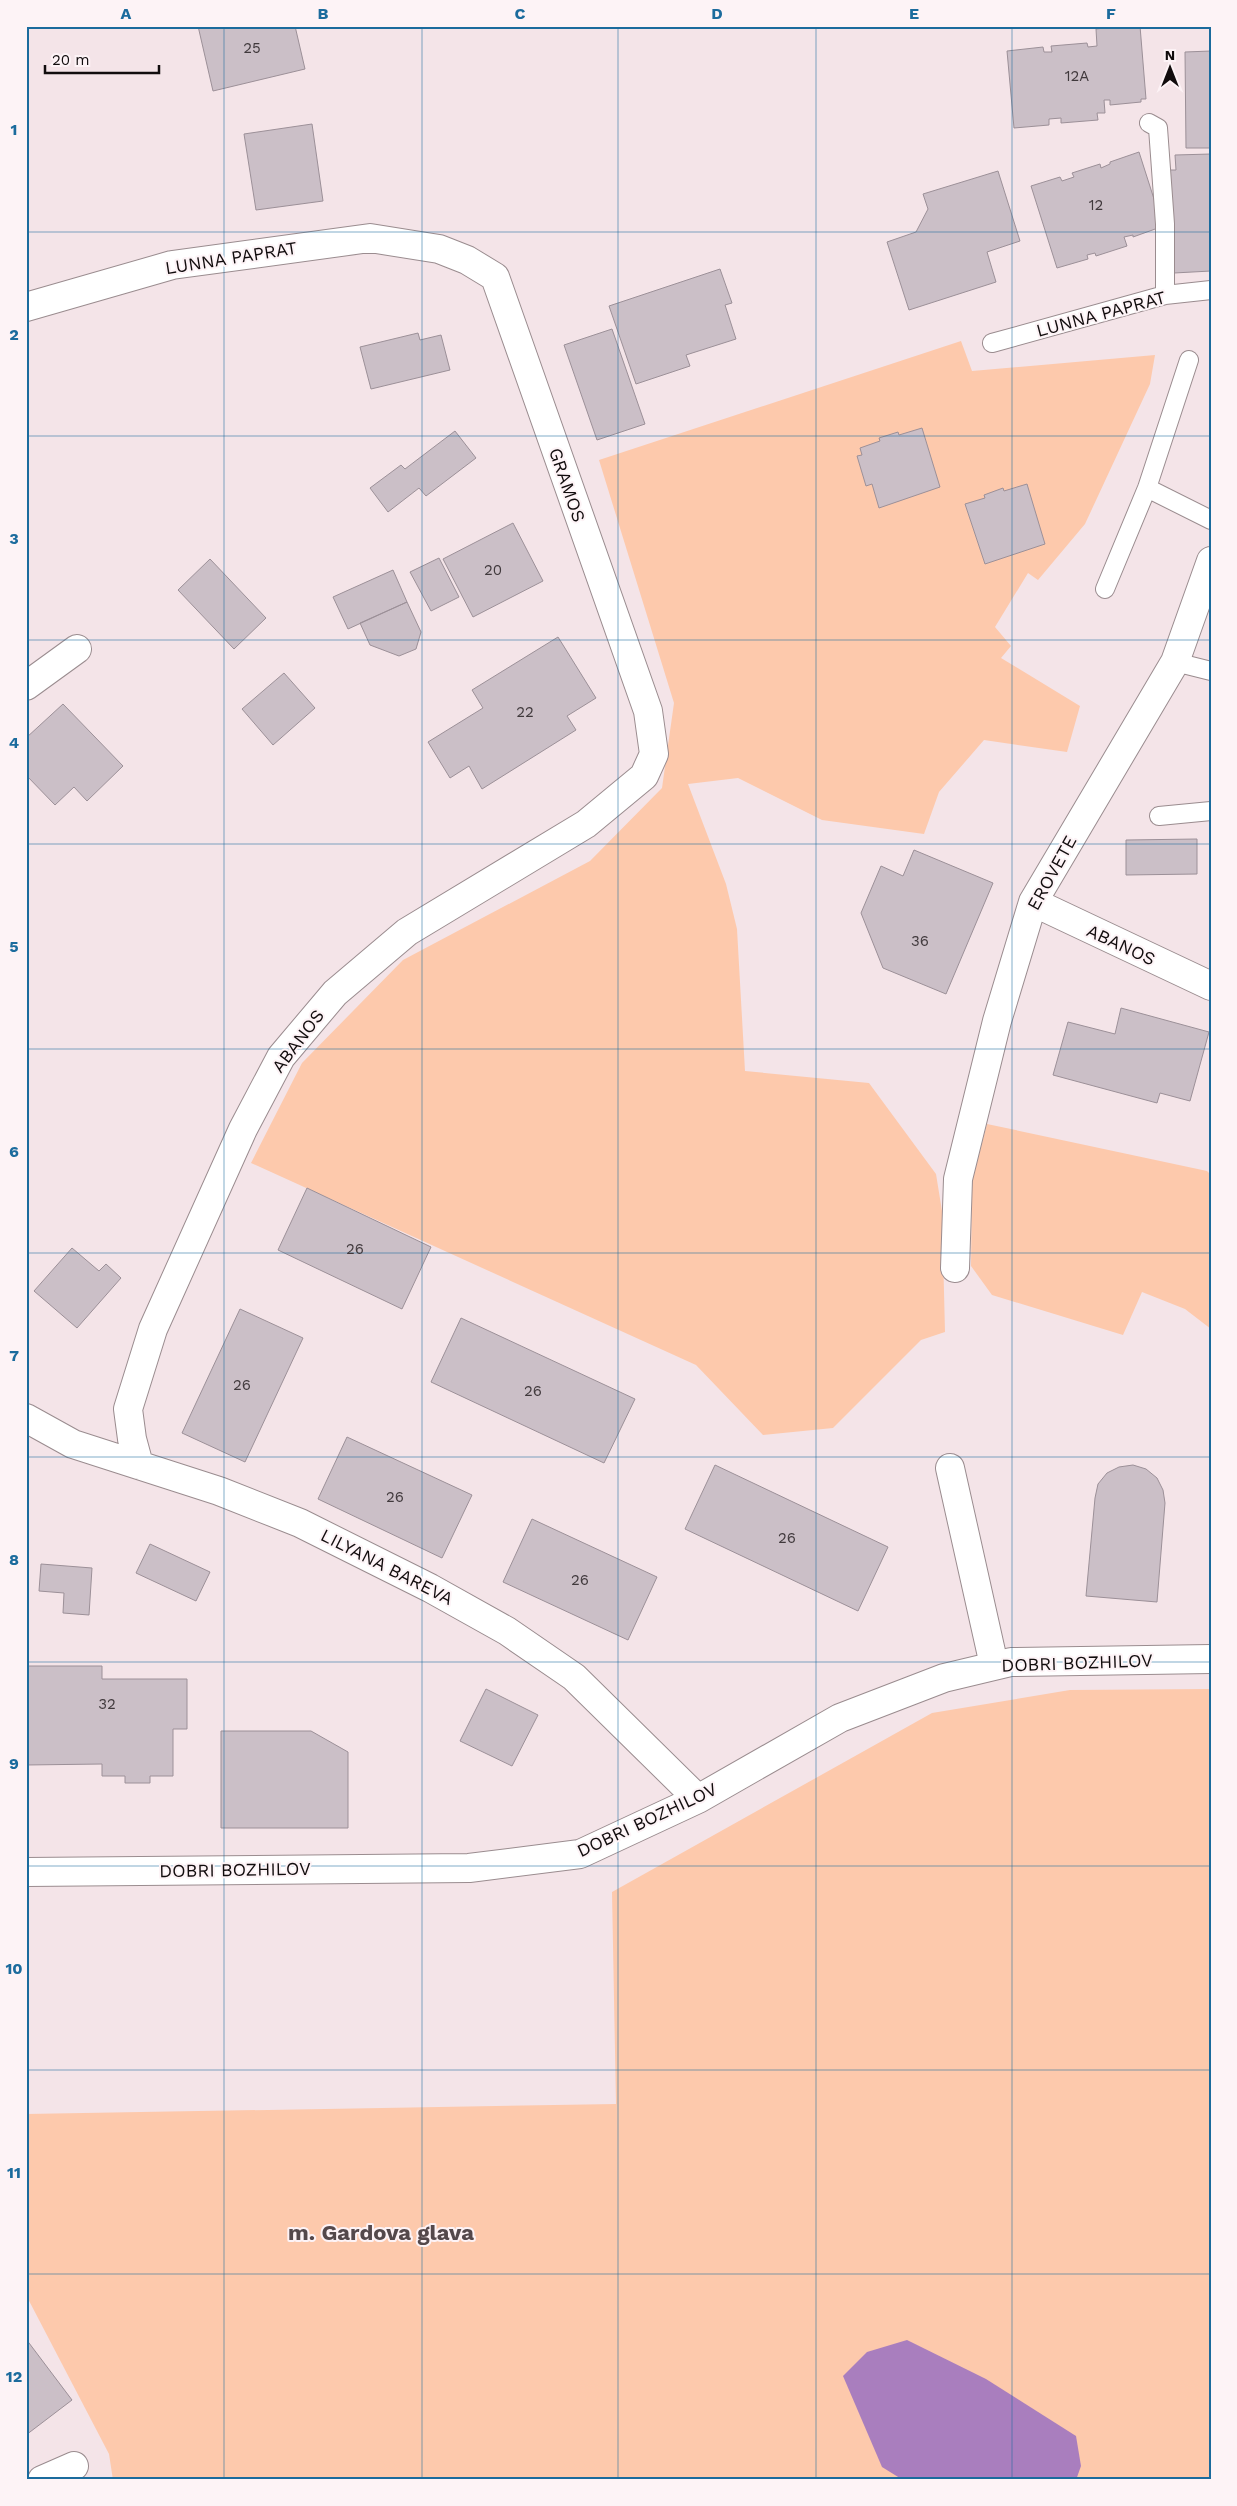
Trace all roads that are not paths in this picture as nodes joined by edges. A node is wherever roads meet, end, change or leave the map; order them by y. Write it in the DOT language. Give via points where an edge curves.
graph roads {
  1 [pos="1149,123"];
  2 [pos="439,249"];
  3 [pos="1211,290"];
  4 [pos="1165,295"];
  5 [pos="26,307"];
  6 [pos="992,343"];
  7 [pos="1189,360"];
  8 [pos="1147,488"];
  9 [pos="1211,520"];
  10 [pos="1211,562"];
  11 [pos="1105,589"];
  12 [pos="76,648"];
  13 [pos="1175,662"];
  14 [pos="1211,671"];
  15 [pos="26,686"];
  16 [pos="654,754"];
  17 [pos="1211,811"];
  18 [pos="1159,816"];
  19 [pos="1033,902"];
  20 [pos="1211,986"];
  21 [pos="955,1268"];
  22 [pos="26,1418"];
  23 [pos="139,1465"];
  24 [pos="950,1468"];
  25 [pos="1211,1659"];
  26 [pos="994,1665"];
  27 [pos="698,1799"];
  28 [pos="26,1872"];
  29 [pos="74,2466"];
  30 [pos="42,2480"];
  1 -- 4 [label="lane" via="1158,128 1165,224"];
  2 -- 5 [label="street, LUNNA PAPRAT" via="370,238 172,265"];
  2 -- 16 [label="street, GRAMOS" via="467,260 495,277 648,711"];
  3 -- 4 [label="lane, LUNNA PAPRAT"];
  4 -- 6 [label="lane, LUNNA PAPRAT"];
  7 -- 8 [label="lane"];
  8 -- 9 [label="lane"];
  8 -- 11 [label="lane"];
  10 -- 13 [label="street, EROVETE"];
  12 -- 15 [label="street"];
  13 -- 14 [label="lane"];
  13 -- 19 [label="street, EROVETE"];
  16 -- 23 [label="street, ABANOS" via="644,776 586,824 407,932 335,992 281,1056 235,1147 153,1329 128,1410"];
  17 -- 18 [label="lane"];
  19 -- 20 [label="street, ABANOS"];
  19 -- 21 [label="street, EROVETE" via="997,1021 958,1179"];
  22 -- 23 [label="street, LILYANA BAREVA" via="73,1444"];
  23 -- 27 [label="street, LILYANA BAREVA" via="219,1490 300,1523 507,1630 574,1677"];
  24 -- 26 [label="street"];
  25 -- 26 [label="street, DOBRI BOZHILOV" via="1011,1662"];
  26 -- 27 [label="street, DOBRI BOZHILOV" via="944,1678 840,1718"];
  27 -- 28 [label="street, DOBRI BOZHILOV" via="580,1854 469,1868"];
  29 -- 30 [label="street"];
}
